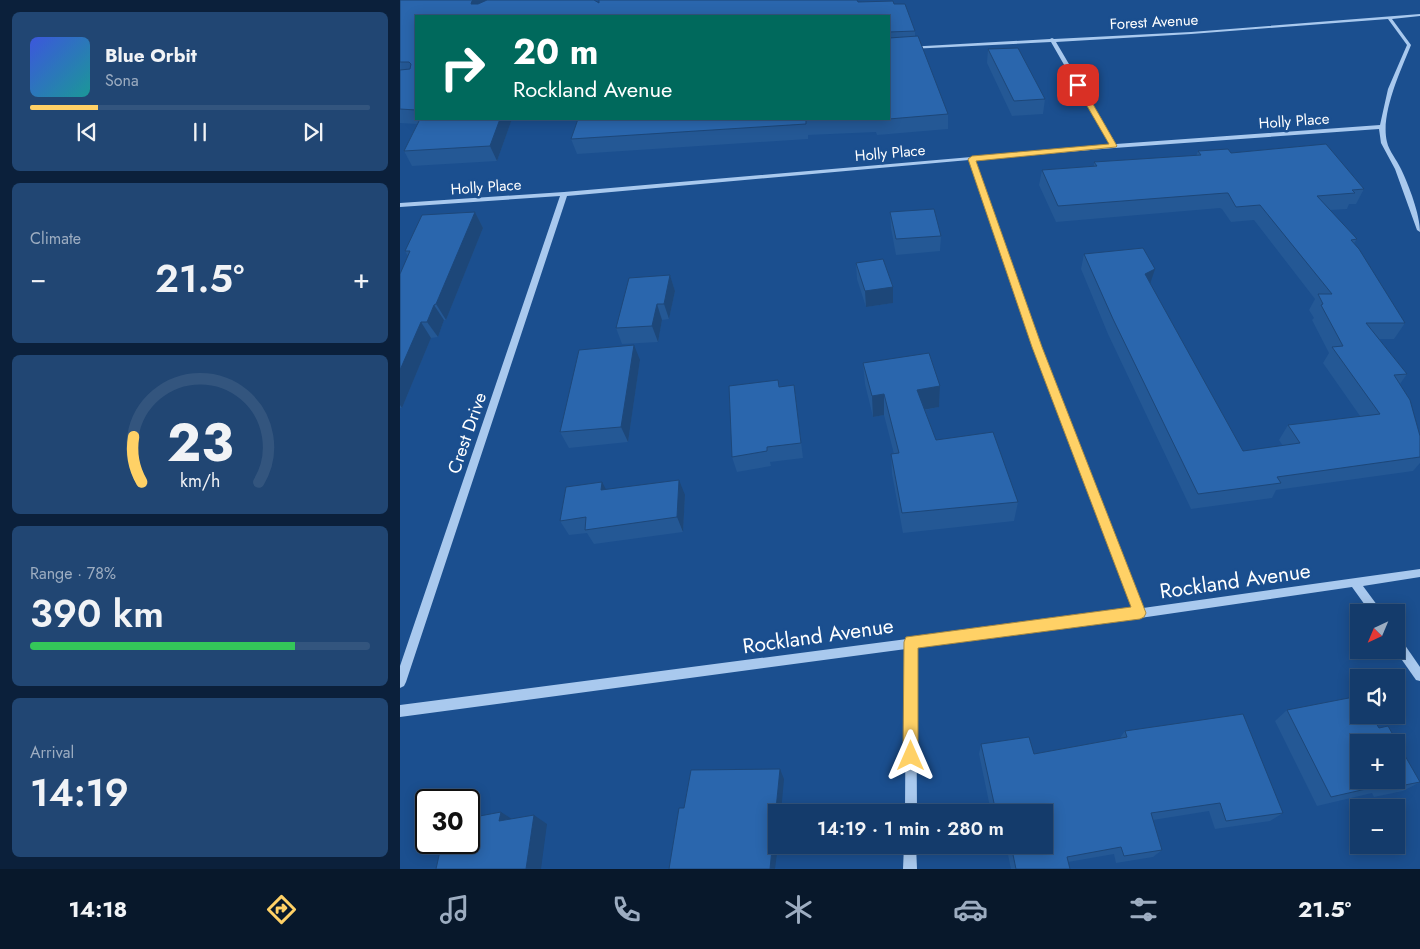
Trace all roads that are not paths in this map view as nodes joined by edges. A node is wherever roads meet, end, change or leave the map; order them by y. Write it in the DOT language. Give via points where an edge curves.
graph roads {
  1 [pos="1420,15"];
  2 [pos="1389,17"];
  3 [pos="1052,40"];
  4 [pos="890,50"];
  5 [pos="1382,127"];
  6 [pos="1114,146"];
  7 [pos="972,159"];
  8 [pos="564,194"];
  9 [pos="400,205"];
  10 [pos="1420,230"];
  11 [pos="1420,573"];
  12 [pos="1355,583"];
  13 [pos="1370,604"];
  14 [pos="1140,613"];
  15 [pos="911,642"];
  16 [pos="1405,655"];
  17 [pos="1420,676"];
  18 [pos="400,682"];
  19 [pos="400,710"];
  20 [pos="910,804"];
  21 [pos="910,854"];
  22 [pos="910,869"];
  1 -- 2 [label="street, Forest Avenue"];
  2 -- 3 [label="street, Forest Avenue" via="1191,34"];
  2 -- 5 [label="street" via="1409,45 1391,89"];
  3 -- 4 [label="street, Forest Avenue"];
  3 -- 6 [label="street"];
  5 -- 6 [label="street, Holly Place"];
  5 -- 10 [label="street" via="1384,143 1398,170"];
  6 -- 7 [label="street, Holly Place"];
  7 -- 8 [label="street, Holly Place"];
  7 -- 14 [label="street" via="1037,347"];
  8 -- 9 [label="street, Holly Place"];
  8 -- 18 [label="street, Crest Drive"];
  11 -- 12 [label="street, Rockland Avenue"];
  12 -- 13 [label="street"];
  12 -- 14 [label="street, Rockland Avenue"];
  14 -- 15 [label="street, Rockland Avenue"];
  15 -- 19 [label="street, Rockland Avenue"];
  15 -- 20 [label="street"];
  16 -- 17 [label="street"];
  21 -- 22 [label="street"];
}
